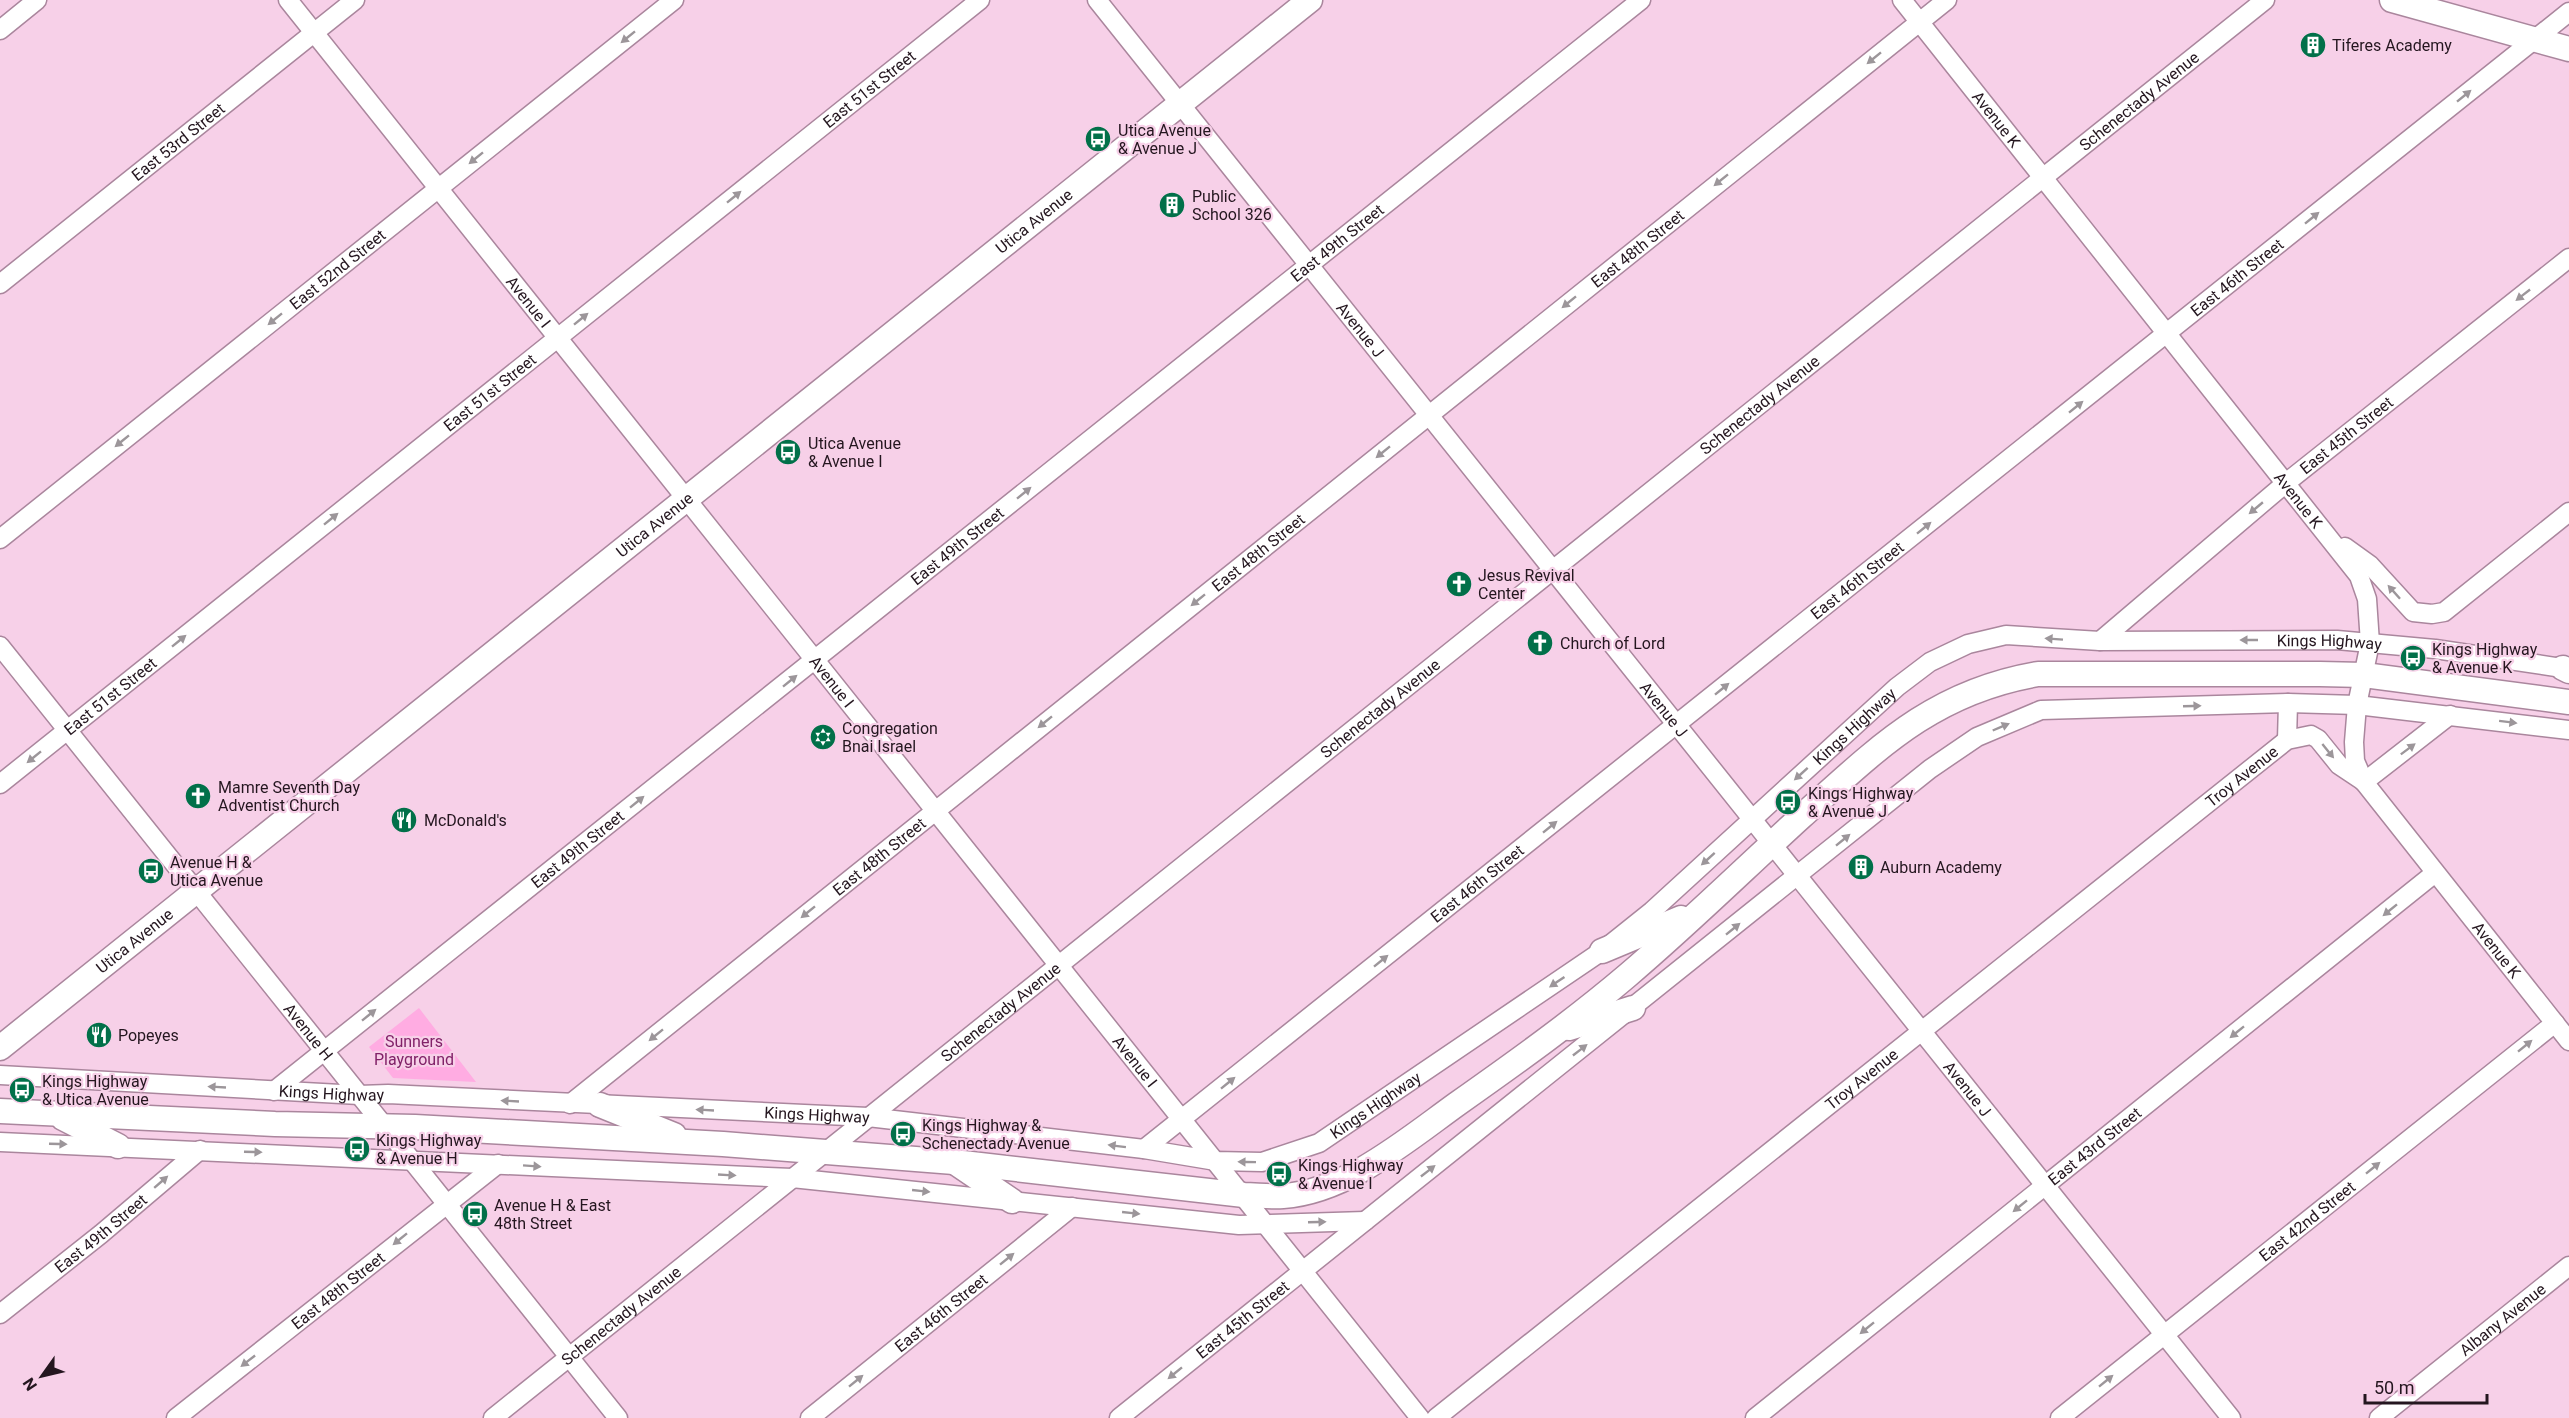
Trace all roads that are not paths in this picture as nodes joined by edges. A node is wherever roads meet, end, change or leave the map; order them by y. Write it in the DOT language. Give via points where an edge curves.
graph roads {
  1 [pos="38,0"];
  2 [pos="288,0"];
  3 [pos="355,0"];
  4 [pos="674,0"];
  5 [pos="980,0"];
  6 [pos="1097,0"];
  7 [pos="1310,0"];
  8 [pos="1641,0"];
  9 [pos="1902,0"];
  10 [pos="1947,0"];
  11 [pos="2265,0"];
  12 [pos="2392,0"];
  13 [pos="2569,12"];
  14 [pos="1919,22"];
  15 [pos="0,30"];
  16 [pos="314,33"];
  17 [pos="2534,40"];
  18 [pos="2569,49"];
  19 [pos="1180,104"];
  20 [pos="2044,177"];
  21 [pos="438,189"];
  22 [pos="2569,258"];
  23 [pos="1308,265"];
  24 [pos="0,284"];
  25 [pos="2168,333"];
  26 [pos="558,338"];
  27 [pos="1428,415"];
  28 [pos="2287,482"];
  29 [pos="687,499"];
  30 [pos="2569,512"];
  31 [pos="2330,536"];
  32 [pos="0,539"];
  33 [pos="1553,570"];
  34 [pos="2100,641"];
  35 [pos="2370,643"];
  36 [pos="0,646"];
  37 [pos="815,660"];
  38 [pos="2567,669"];
  39 [pos="2364,675"];
  40 [pos="2569,702"];
  41 [pos="2288,703"];
  42 [pos="2357,705"];
  43 [pos="2450,715"];
  44 [pos="1676,726"];
  45 [pos="67,730"];
  46 [pos="2569,730"];
  47 [pos="2287,740"];
  48 [pos="2364,782"];
  49 [pos="0,784"];
  50 [pos="935,810"];
  51 [pos="1752,820"];
  52 [pos="1772,844"];
  53 [pos="2435,873"];
  54 [pos="1798,877"];
  55 [pos="196,891"];
  56 [pos="1697,912"];
  57 [pos="1602,951"];
  58 [pos="1059,965"];
  59 [pos="1633,1008"];
  60 [pos="2555,1023"];
  61 [pos="1920,1031"];
  62 [pos="1553,1034"];
  63 [pos="2569,1041"];
  64 [pos="0,1048"];
  65 [pos="324,1051"];
  66 [pos="0,1075"];
  67 [pos="274,1091"];
  68 [pos="359,1095"];
  69 [pos="570,1104"];
  70 [pos="600,1105"];
  71 [pos="0,1110"];
  72 [pos="56,1114"];
  73 [pos="868,1118"];
  74 [pos="1182,1119"];
  75 [pos="385,1127"];
  76 [pos="0,1142"];
  77 [pos="693,1142"];
  78 [pos="118,1146"];
  79 [pos="1144,1149"];
  80 [pos="200,1150"];
  81 [pos="825,1152"];
  82 [pos="411,1159"];
  83 [pos="1216,1161"];
  84 [pos="954,1162"];
  85 [pos="498,1164"];
  86 [pos="792,1178"];
  87 [pos="2045,1186"];
  88 [pos="1244,1195"];
  89 [pos="1012,1201"];
  90 [pos="446,1203"];
  91 [pos="1072,1207"];
  92 [pos="1365,1221"];
  93 [pos="1268,1226"];
  94 [pos="2569,1266"];
  95 [pos="1303,1272"];
  96 [pos="0,1314"];
  97 [pos="2164,1335"];
  98 [pos="569,1357"];
  99 [pos="176,1418"];
  100 [pos="493,1418"];
  101 [pos="618,1418"];
  102 [pos="810,1418"];
  103 [pos="1119,1418"];
  104 [pos="1420,1418"];
  105 [pos="1436,1418"];
  106 [pos="1755,1418"];
  107 [pos="2060,1418"];
  108 [pos="2231,1418"];
  109 [pos="2379,1418"];
  1 -- 15 [label="street"];
  2 -- 16 [label="street, Avenue I"];
  3 -- 16 [label="street, East 53rd Street"];
  4 -- 21 [label="street, East 52nd Street, one-way"];
  26 -- 5 [label="street, East 51st Street, one-way"];
  6 -- 19 [label="street, Avenue J"];
  7 -- 19 [label="main road, Utica Avenue"];
  8 -- 23 [label="street, East 49th Street"];
  9 -- 14 [label="street, Avenue K"];
  10 -- 14 [label="street, East 48th Street"];
  11 -- 20 [label="street, Schenectady Avenue"];
  12 -- 17 [label="main road"];
  13 -- 17 [label="street, East 46th Street"];
  14 -- 20 [label="street, Avenue K"];
  14 -- 27 [label="street, East 48th Street, one-way"];
  16 -- 21 [label="street, Avenue I"];
  16 -- 24 [label="street, East 53rd Street"];
  17 -- 18 [label="main road"];
  25 -- 17 [label="street, East 46th Street, one-way"];
  19 -- 23 [label="street, Avenue J"];
  19 -- 29 [label="main road, Utica Avenue"];
  20 -- 25 [label="street, Avenue K"];
  20 -- 33 [label="street, Schenectady Avenue"];
  21 -- 26 [label="street, Avenue I"];
  21 -- 32 [label="street, East 52nd Street, one-way"];
  22 -- 28 [label="street, East 45th Street, one-way"];
  23 -- 27 [label="street, Avenue J"];
  37 -- 23 [label="street, East 49th Street, one-way"];
  25 -- 28 [label="street, Avenue K"];
  44 -- 25 [label="street, East 46th Street, one-way"];
  26 -- 29 [label="street, Avenue I"];
  45 -- 26 [label="street, East 51st Street, one-way"];
  27 -- 33 [label="street, Avenue J"];
  27 -- 50 [label="street, East 48th Street, one-way"];
  28 -- 31 [label="street, Avenue K"];
  28 -- 34 [label="street, East 45th Street, one-way"];
  29 -- 37 [label="street, Avenue I"];
  29 -- 55 [label="main road, Utica Avenue"];
  30 -- 31 [label="street, one-way" via="2444,612 2432,614 2413,612 2370,565"];
  31 -- 35 [label="street, Avenue K" via="2359,576 2367,599"];
  33 -- 44 [label="street, Avenue J"];
  33 -- 58 [label="street, Schenectady Avenue"];
  35 -- 34 [label="street, Kings Highway, one-way"];
  34 -- 51 [label="street, Kings Highway, one-way" via="2006,636 1968,644 1930,662 1896,687"];
  35 -- 38 [label="street, Kings Highway"];
  35 -- 39 [label="street, Avenue K"];
  36 -- 45 [label="street, Avenue H"];
  37 -- 50 [label="street, Avenue I"];
  65 -- 37 [label="street, East 49th Street, one-way"];
  39 -- 40 [label="main road, Kings Highway"];
  39 -- 42 [label="street, Avenue K"];
  39 -- 52 [label="main road, Kings Highway" via="2070,673 2006,679 1937,707 1904,728"];
  41 -- 42 [label="street"];
  41 -- 47 [label="street"];
  54 -- 41 [label="street, one-way" via="1930,769 1968,743 2041,710"];
  42 -- 43 [label="street"];
  42 -- 48 [label="street, Avenue K" via="2355,761"];
  43 -- 46 [label="street, one-way"];
  48 -- 43 [label="street, one-way"];
  44 -- 51 [label="street, Avenue J"];
  74 -- 44 [label="street, East 46th Street, one-way"];
  45 -- 49 [label="street, East 51st Street, one-way"];
  45 -- 55 [label="street, Avenue H"];
  47 -- 48 [label="street, one-way" via="2311,735 2339,765"];
  47 -- 61 [label="street, Troy Avenue"];
  48 -- 53 [label="street, Avenue K"];
  50 -- 58 [label="street, Avenue I"];
  50 -- 69 [label="street, East 48th Street, one-way"];
  51 -- 52 [label="street, Avenue J"];
  51 -- 57 [label="street, Kings Highway, one-way"];
  52 -- 54 [label="street, Avenue J"];
  52 -- 56 [label="main road, Kings Highway"];
  53 -- 60 [label="street, Avenue K"];
  53 -- 87 [label="street, East 43rd Street, one-way"];
  59 -- 54 [label="street, one-way"];
  54 -- 61 [label="street, Avenue J"];
  55 -- 64 [label="main road, Utica Avenue"];
  55 -- 65 [label="street, Avenue H"];
  56 -- 57 [label="main road"];
  56 -- 62 [label="main road, Kings Highway" via="1628,975"];
  57 -- 83 [label="street, Kings Highway, one-way" via="1319,1143 1262,1162"];
  58 -- 73 [label="street, Schenectady Avenue"];
  58 -- 74 [label="street, Avenue I"];
  59 -- 62 [label="main road"];
  92 -- 59 [label="street, one-way"];
  60 -- 63 [label="street, Avenue K"];
  97 -- 60 [label="street, East 42nd Street, one-way"];
  61 -- 87 [label="street, Avenue J"];
  61 -- 105 [label="street, Troy Avenue"];
  62 -- 88 [label="main road, Kings Highway" via="1365,1168 1339,1182 1285,1196"];
  65 -- 67 [label="street, East 49th Street"];
  65 -- 68 [label="street, Avenue H"];
  67 -- 66 [label="street, Kings Highway, one-way"];
  67 -- 68 [label="street, Kings Highway"];
  69 -- 68 [label="street, Kings Highway, one-way"];
  68 -- 75 [label="street, Avenue H"];
  69 -- 70 [label="street, Kings Highway"];
  73 -- 70 [label="street, Kings Highway, one-way"];
  70 -- 77 [label="main road"];
  71 -- 72 [label="main road, Kings Highway"];
  72 -- 75 [label="main road, Kings Highway"];
  72 -- 78 [label="main road"];
  79 -- 73 [label="street, Kings Highway, one-way"];
  73 -- 81 [label="street, Schenectady Avenue"];
  74 -- 79 [label="street, East 46th Street"];
  74 -- 83 [label="street, Avenue I"];
  75 -- 77 [label="main road, Kings Highway"];
  75 -- 82 [label="street, Avenue H"];
  76 -- 78 [label="street, one-way"];
  77 -- 81 [label="main road, Kings Highway"];
  78 -- 80 [label="street"];
  79 -- 83 [label="street, Kings Highway"];
  80 -- 82 [label="street, one-way"];
  96 -- 80 [label="street, East 49th Street, one-way"];
  81 -- 84 [label="main road, Kings Highway"];
  81 -- 86 [label="street, Schenectady Avenue"];
  82 -- 85 [label="street"];
  82 -- 90 [label="street, Avenue H"];
  83 -- 88 [label="street, Avenue I"];
  84 -- 88 [label="main road, Kings Highway"];
  84 -- 89 [label="main road"];
  85 -- 86 [label="street, one-way"];
  85 -- 90 [label="street, East 48th Street"];
  86 -- 89 [label="street, one-way"];
  86 -- 98 [label="street, Schenectady Avenue"];
  87 -- 97 [label="street, Avenue J"];
  87 -- 106 [label="street, East 43rd Street, one-way"];
  88 -- 93 [label="street, Avenue I"];
  89 -- 91 [label="street"];
  90 -- 98 [label="street, Avenue H"];
  90 -- 99 [label="street, East 48th Street, one-way"];
  91 -- 93 [label="street, one-way"];
  102 -- 91 [label="street, East 46th Street, one-way"];
  93 -- 92 [label="street, one-way"];
  92 -- 95 [label="street, East 45th Street"];
  93 -- 95 [label="street, Avenue I"];
  94 -- 109 [label="street, Albany Avenue"];
  95 -- 103 [label="street, East 45th Street, one-way"];
  95 -- 104 [label="street, Avenue I"];
  107 -- 97 [label="street, East 42nd Street, one-way"];
  97 -- 108 [label="street, Avenue J"];
  98 -- 100 [label="street, Schenectady Avenue"];
  98 -- 101 [label="street, Avenue H"];
}
